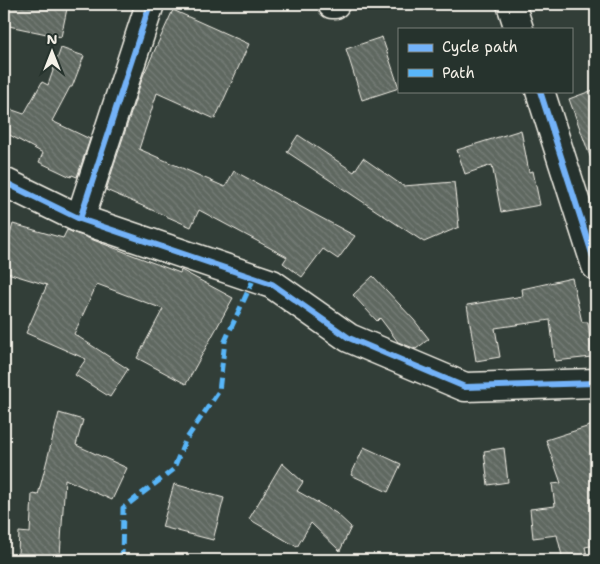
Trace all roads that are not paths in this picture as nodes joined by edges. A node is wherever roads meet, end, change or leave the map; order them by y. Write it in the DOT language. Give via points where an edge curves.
graph roads {
  1 [pos="150,4"];
  2 [pos="511,4"];
  3 [pos="519,28"];
  4 [pos="540,92"];
  5 [pos="4,182"];
  6 [pos="80,219"];
  7 [pos="596,266"];
  8 [pos="596,383"];
  1 -- 6 [label="street"];
  2 -- 3 [label="street"];
  4 -- 7 [label="street"];
  5 -- 6 [label="street"];
  6 -- 8 [label="street" via="272,284 349,338 465,387"];
}
